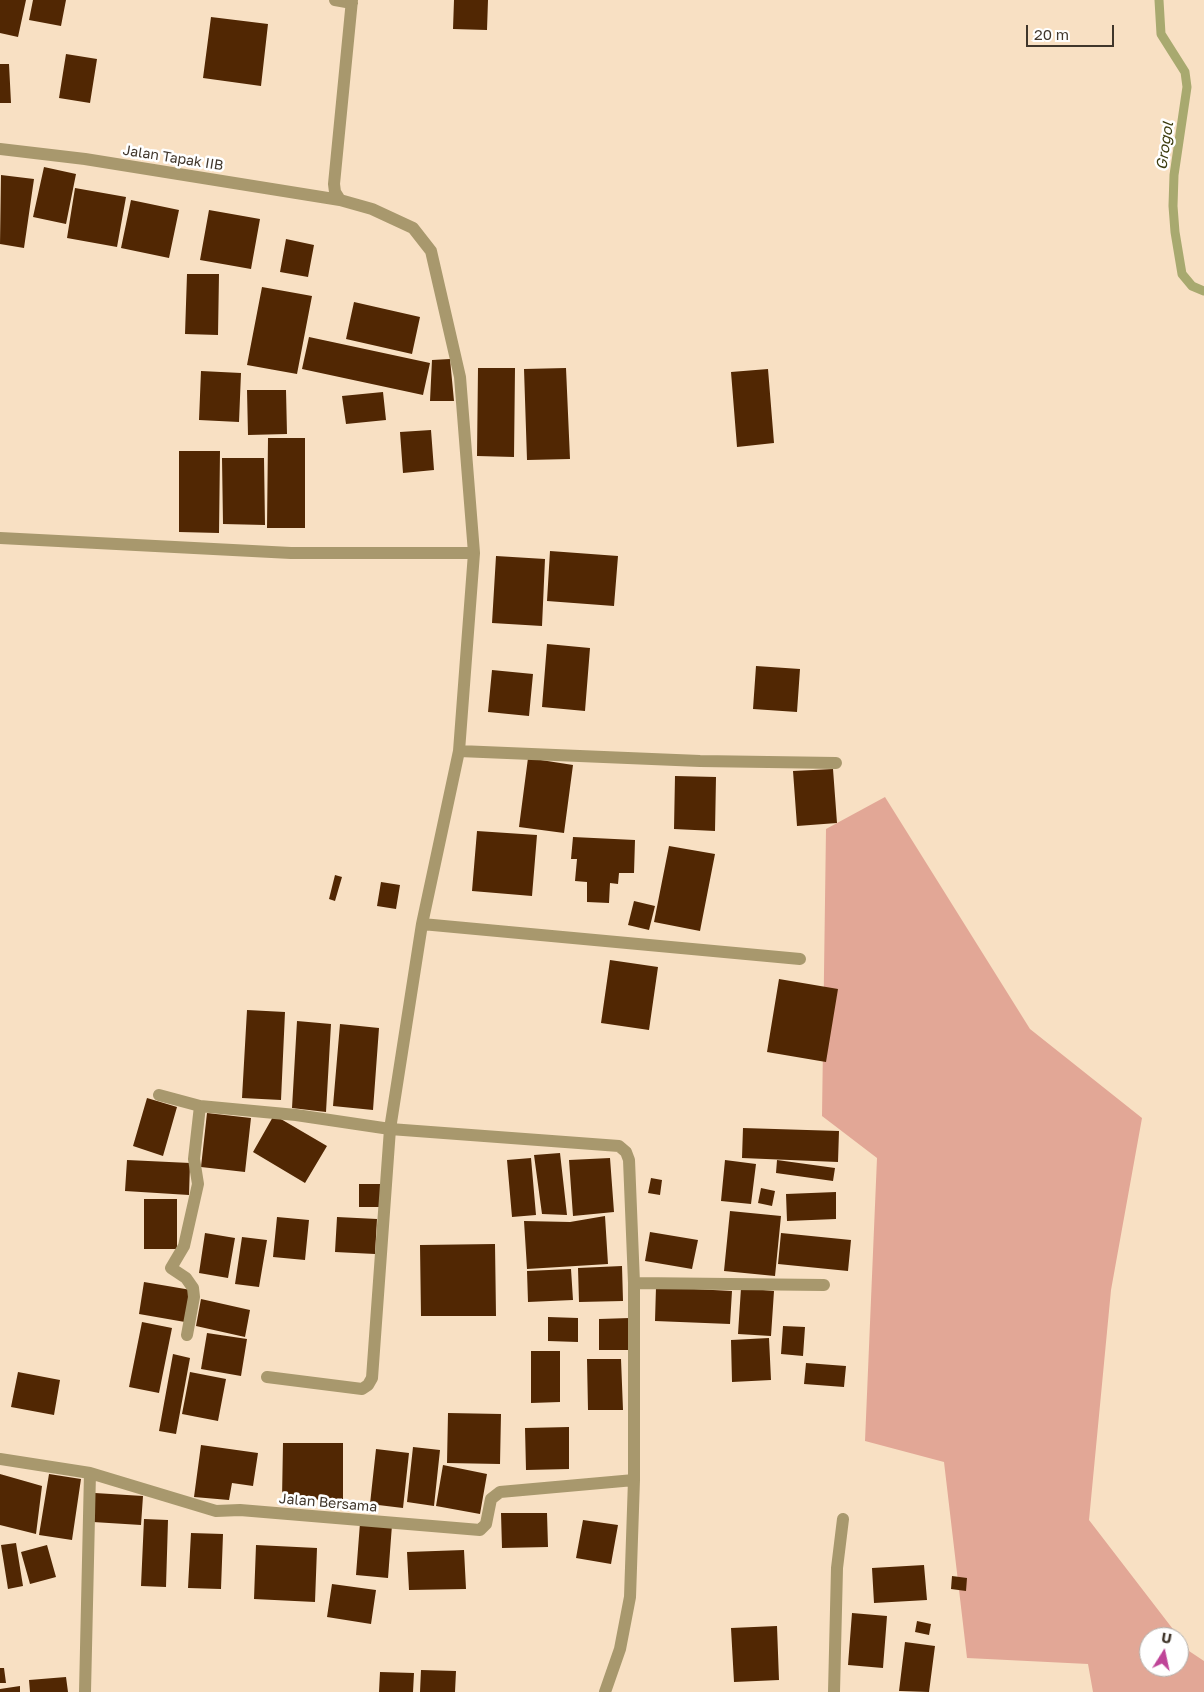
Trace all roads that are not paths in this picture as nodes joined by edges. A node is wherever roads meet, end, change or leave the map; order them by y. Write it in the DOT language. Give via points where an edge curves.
graph roads {
  1 [pos="335,0"];
  2 [pos="352,1"];
  3 [pos="0,149"];
  4 [pos="340,200"];
  5 [pos="0,538"];
  6 [pos="474,554"];
  7 [pos="460,750"];
  8 [pos="836,763"];
  9 [pos="422,924"];
  10 [pos="800,959"];
  11 [pos="159,1095"];
  12 [pos="200,1106"];
  13 [pos="390,1129"];
  14 [pos="634,1283"];
  15 [pos="824,1286"];
  16 [pos="187,1335"];
  17 [pos="267,1377"];
  18 [pos="0,1459"];
  19 [pos="90,1473"];
  20 [pos="634,1480"];
  21 [pos="843,1519"];
  22 [pos="84,1692"];
  23 [pos="605,1692"];
  24 [pos="834,1692"];
  1 -- 2 [label="street"];
  2 -- 4 [label="street" via="334,184"];
  3 -- 4 [label="street, Jalan Tapak IIB" via="85,159"];
  4 -- 6 [label="street, Jalan Tapak IIB" via="372,209 412,228 431,251 460,377"];
  5 -- 6 [label="street" via="291,553"];
  6 -- 7 [label="street, Jalan Tapak IIB"];
  7 -- 8 [label="street" via="700,761"];
  7 -- 9 [label="street, Jalan Tapak IIB"];
  9 -- 10 [label="street"];
  9 -- 13 [label="street, Jalan Tapak IIB"];
  11 -- 12 [label="street"];
  12 -- 13 [label="street" via="296,1115"];
  12 -- 16 [label="street" via="194,1159 198,1184 184,1246 172,1268 193,1288"];
  13 -- 14 [label="street" via="619,1146 629,1160"];
  13 -- 17 [label="street, Jalan Tapak IIB" via="372,1378 362,1389"];
  14 -- 15 [label="street"];
  14 -- 20 [label="street"];
  18 -- 19 [label="street, Jalan Bersama"];
  19 -- 20 [label="street, Jalan Bersama" via="216,1510 480,1530 486,1524 491,1499 500,1492"];
  19 -- 22 [label="street"];
  20 -- 23 [label="street" via="630,1597 620,1649"];
  21 -- 24 [label="street" via="837,1568"];
}
